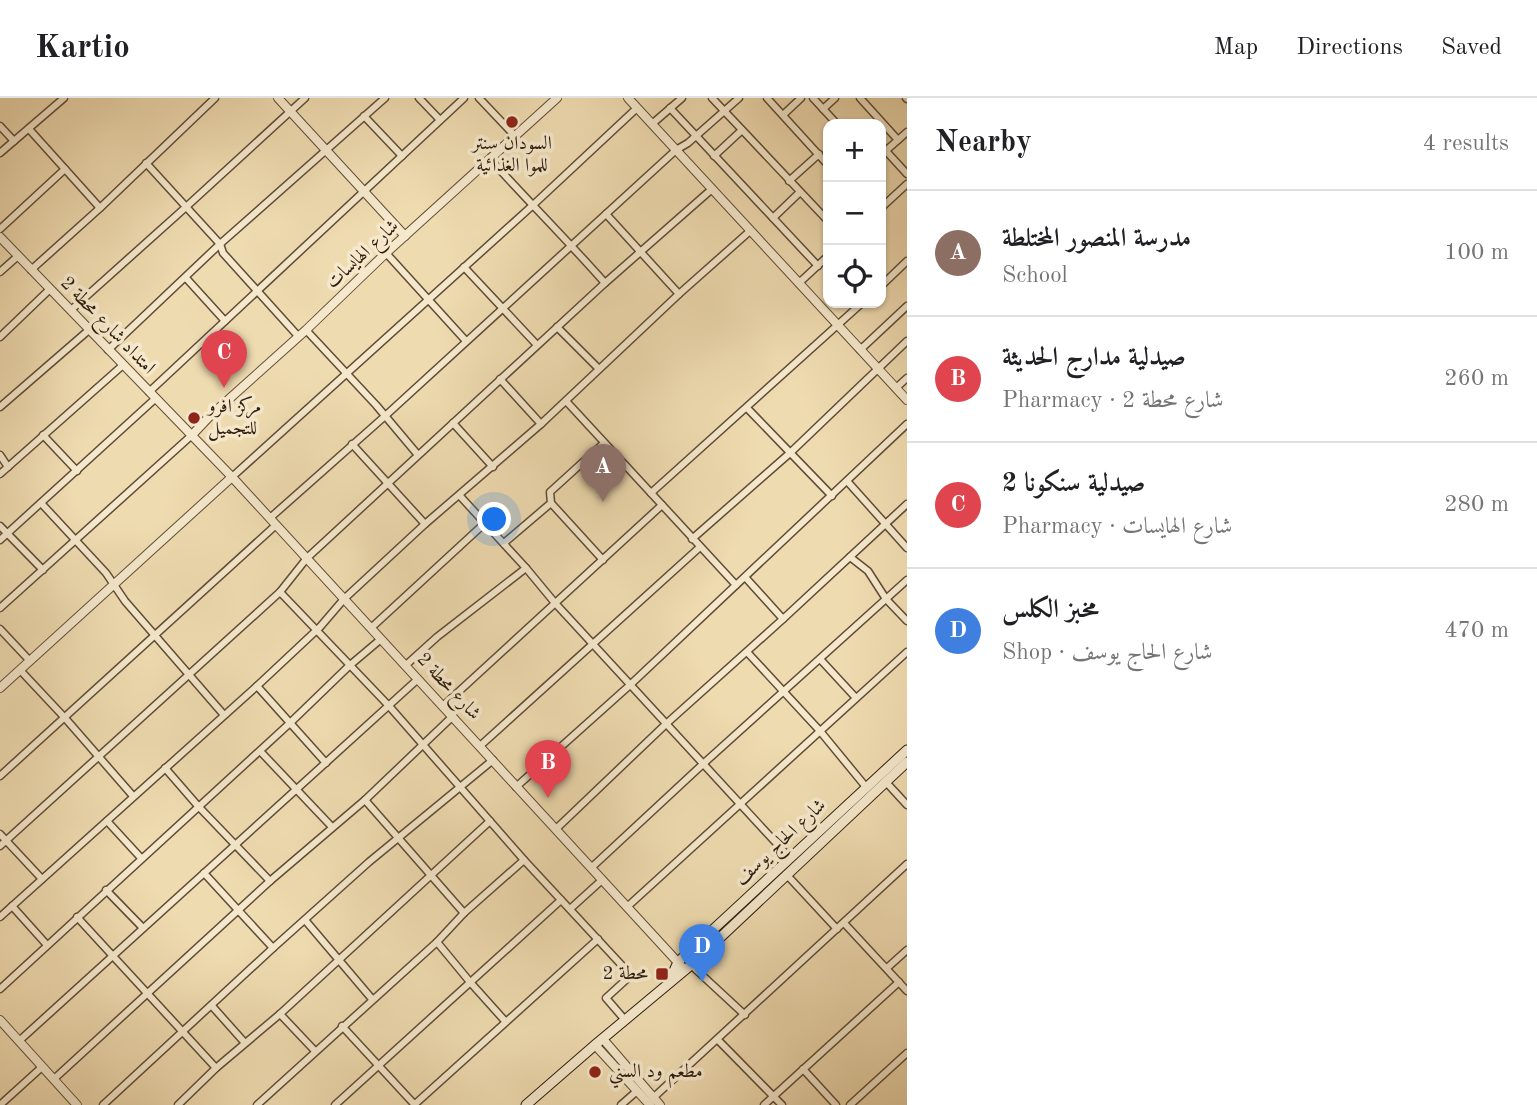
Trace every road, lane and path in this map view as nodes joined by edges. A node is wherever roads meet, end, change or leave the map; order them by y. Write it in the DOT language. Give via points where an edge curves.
graph roads {
  1 [pos="64,98"];
  2 [pos="215,98"];
  3 [pos="278,98"];
  4 [pos="305,98"];
  5 [pos="385,98"];
  6 [pos="419,98"];
  7 [pos="464,98"];
  8 [pos="480,98"];
  9 [pos="556,98"];
  10 [pos="628,98"];
  11 [pos="682,98"];
  12 [pos="712,98"];
  13 [pos="739,98"];
  14 [pos="767,98"];
  15 [pos="802,98"];
  16 [pos="813,98"];
  17 [pos="835,98"];
  18 [pos="860,98"];
  19 [pos="637,108"];
  20 [pos="670,108"];
  21 [pos="823,109"];
  22 [pos="290,112"];
  23 [pos="724,112"];
  24 [pos="783,115"];
  25 [pos="364,117"];
  26 [pos="832,119"];
  27 [pos="440,120"];
  28 [pos="652,124"];
  29 [pos="0,126"];
  30 [pos="29,129"];
  31 [pos="742,130"];
  32 [pos="907,131"];
  33 [pos="515,136"];
  34 [pos="696,136"];
  35 [pos="898,140"];
  36 [pos="14,141"];
  37 [pos="326,149"];
  38 [pos="676,149"];
  39 [pos="886,150"];
  40 [pos="0,153"];
  41 [pos="819,154"];
  42 [pos="402,156"];
  43 [pos="714,156"];
  44 [pos="886,156"];
  45 [pos="823,158"];
  46 [pos="490,159"];
  47 [pos="146,163"];
  48 [pos="65,169"];
  49 [pos="907,174"];
  50 [pos="789,181"];
  51 [pos="712,189"];
  52 [pos="905,189"];
  53 [pos="365,190"];
  54 [pos="800,192"];
  55 [pos="886,204"];
  56 [pos="532,206"];
  57 [pos="186,207"];
  58 [pos="100,208"];
  59 [pos="606,214"];
  60 [pos="823,216"];
  61 [pos="773,218"];
  62 [pos="0,229"];
  63 [pos="750,231"];
  64 [pos="405,236"];
  65 [pos="0,237"];
  66 [pos="220,244"];
  67 [pos="572,245"];
  68 [pos="386,253"];
  69 [pos="641,253"];
  70 [pos="18,256"];
  71 [pos="907,261"];
  72 [pos="823,262"];
  73 [pos="818,266"];
  74 [pos="464,267"];
  75 [pos="31,270"];
  76 [pos="0,272"];
  77 [pos="186,278"];
  78 [pos="886,281"];
  79 [pos="605,283"];
  80 [pos="799,284"];
  81 [pos="50,289"];
  82 [pos="256,291"];
  83 [pos="679,295"];
  84 [pos="428,299"];
  85 [pos="907,306"];
  86 [pos="503,308"];
  87 [pos="857,308"];
  88 [pos="71,310"];
  89 [pos="225,321"];
  90 [pos="838,326"];
  91 [pos="557,327"];
  92 [pos="90,329"];
  93 [pos="306,330"];
  94 [pos="298,336"];
  95 [pos="0,337"];
  96 [pos="466,341"];
  97 [pos="907,341"];
  98 [pos="537,345"];
  99 [pos="860,349"];
  100 [pos="108,350"];
  101 [pos="123,365"];
  102 [pos="878,368"];
  103 [pos="599,369"];
  104 [pos="346,372"];
  105 [pos="907,378"];
  106 [pos="500,379"];
  107 [pos="896,388"];
  108 [pos="153,395"];
  109 [pos="907,400"];
  110 [pos="566,401"];
  111 [pos="0,407"];
  112 [pos="747,408"];
  113 [pos="384,417"];
  114 [pos="453,424"];
  115 [pos="541,424"];
  116 [pos="907,424"];
  117 [pos="43,435"];
  118 [pos="192,435"];
  119 [pos="604,443"];
  120 [pos="352,444"];
  121 [pos="790,453"];
  122 [pos="0,455"];
  123 [pos="418,455"];
  124 [pos="8,467"];
  125 [pos="493,467"];
  126 [pos="77,471"];
  127 [pos="0,474"];
  128 [pos="232,477"];
  129 [pos="847,481"];
  130 [pos="387,483"];
  131 [pos="651,493"];
  132 [pos="460,496"];
  133 [pos="832,496"];
  134 [pos="41,503"];
  135 [pos="551,503"];
  136 [pos="907,504"];
  137 [pos="662,505"];
  138 [pos="273,521"];
  139 [pos="485,523"];
  140 [pos="425,524"];
  141 [pos="886,524"];
  142 [pos="0,526"];
  143 [pos="7,533"];
  144 [pos="692,538"];
  145 [pos="0,540"];
  146 [pos="76,540"];
  147 [pos="504,543"];
  148 [pos="700,547"];
  149 [pos="907,548"];
  150 [pos="850,557"];
  151 [pos="307,558"];
  152 [pos="603,560"];
  153 [pos="526,568"];
  154 [pos="43,570"];
  155 [pos="745,577"];
  156 [pos="907,580"];
  157 [pos="114,584"];
  158 [pos="736,585"];
  159 [pos="280,592"];
  160 [pos="344,599"];
  161 [pos="886,599"];
  162 [pos="555,603"];
  163 [pos="0,608"];
  164 [pos="783,619"];
  165 [pos="907,621"];
  166 [pos="371,628"];
  167 [pos="0,629"];
  168 [pos="316,630"];
  169 [pos="154,636"];
  170 [pos="381,639"];
  171 [pos="593,644"];
  172 [pos="747,652"];
  173 [pos="907,652"];
  174 [pos="820,659"];
  175 [pos="30,661"];
  176 [pos="406,665"];
  177 [pos="349,666"];
  178 [pos="20,670"];
  179 [pos="189,674"];
  180 [pos="418,679"];
  181 [pos="630,685"];
  182 [pos="257,686"];
  183 [pos="0,688"];
  184 [pos="784,691"];
  185 [pos="856,698"];
  186 [pos="388,706"];
  187 [pos="443,706"];
  188 [pos="224,715"];
  189 [pos="453,716"];
  190 [pos="65,718"];
  191 [pos="290,723"];
  192 [pos="666,724"];
  193 [pos="820,731"];
  194 [pos="422,744"];
  195 [pos="480,746"];
  196 [pos="907,750"];
  197 [pos="260,751"];
  198 [pos="98,757"];
  199 [pos="492,760"];
  200 [pos="907,762"];
  201 [pos="326,763"];
  202 [pos="703,764"];
  203 [pos="165,768"];
  204 [pos="0,776"];
  205 [pos="886,781"];
  206 [pos="460,786"];
  207 [pos="516,787"];
  208 [pos="866,787"];
  209 [pos="297,789"];
  210 [pos="133,796"];
  211 [pos="365,800"];
  212 [pos="740,805"];
  213 [pos="907,805"];
  214 [pos="198,806"];
  215 [pos="107,821"];
  216 [pos="490,821"];
  217 [pos="332,827"];
  218 [pos="556,829"];
  219 [pos="0,834"];
  220 [pos="397,837"];
  221 [pos="3,843"];
  222 [pos="235,844"];
  223 [pos="141,858"];
  224 [pos="790,858"];
  225 [pos="524,860"];
  226 [pos="907,864"];
  227 [pos="591,868"];
  228 [pos="204,873"];
  229 [pos="786,874"];
  230 [pos="431,876"];
  231 [pos="42,879"];
  232 [pos="601,880"];
  233 [pos="270,881"];
  234 [pos="106,890"];
  235 [pos="561,900"];
  236 [pos="12,906"];
  237 [pos="627,907"];
  238 [pos="570,909"];
  239 [pos="238,911"];
  240 [pos="464,914"];
  241 [pos="0,917"];
  242 [pos="77,917"];
  243 [pos="305,920"];
  244 [pos="844,923"];
  245 [pos="143,928"];
  246 [pos="837,929"];
  247 [pos="598,939"];
  248 [pos="437,942"];
  249 [pos="47,945"];
  250 [pos="273,948"];
  251 [pos="907,950"];
  252 [pos="112,956"];
  253 [pos="339,959"];
  254 [pos="685,965"];
  255 [pos="887,968"];
  256 [pos="470,982"];
  257 [pos="899,982"];
  258 [pos="0,989"];
  259 [pos="907,991"];
  260 [pos="147,994"];
  261 [pos="372,999"];
  262 [pos="212,1006"];
  263 [pos="280,1014"];
  264 [pos="745,1015"];
  265 [pos="0,1020"];
  266 [pos="625,1020"];
  267 [pos="505,1021"];
  268 [pos="342,1027"];
  269 [pos="184,1032"];
  270 [pos="718,1040"];
  271 [pos="19,1041"];
  272 [pos="599,1042"];
  273 [pos="245,1043"];
  274 [pos="316,1051"];
  275 [pos="904,1056"];
  276 [pos="379,1064"];
  277 [pos="907,1065"];
  278 [pos="42,1067"];
  279 [pos="216,1068"];
  280 [pos="803,1069"];
  281 [pos="54,1079"];
  282 [pos="637,1091"];
  283 [pos="773,1096"];
  284 [pos="186,1097"];
  285 [pos="654,1103"];
  286 [pos="0,1105"];
  287 [pos="77,1105"];
  288 [pos="103,1105"];
  289 [pos="178,1105"];
  290 [pos="193,1105"];
  291 [pos="257,1105"];
  292 [pos="335,1105"];
  293 [pos="415,1105"];
  294 [pos="526,1105"];
  295 [pos="621,1105"];
  296 [pos="764,1105"];
  297 [pos="782,1105"];
  298 [pos="836,1105"];
  299 [pos="850,1105"];
  1 -- 30 [label="street"];
  2 -- 47 [label="street"];
  3 -- 22 [label="street"];
  4 -- 22 [label="street"];
  5 -- 25 [label="street"];
  6 -- 27 [label="street"];
  7 -- 27 [label="street"];
  8 -- 33 [label="street"];
  9 -- 33 [label="street, شارع الهايسات"];
  10 -- 19 [label="street"];
  11 -- 20 [label="street"];
  12 -- 23 [label="street"];
  13 -- 23 [label="street"];
  14 -- 24 [label="street"];
  15 -- 24 [label="street"];
  16 -- 21 [label="street"];
  17 -- 21 [label="street"];
  18 -- 35 [label="street"];
  19 -- 28 [label="street"];
  19 -- 56 [label="street"];
  20 -- 28 [label="street"];
  20 -- 34 [label="street"];
  21 -- 26 [label="street"];
  22 -- 37 [label="street"];
  22 -- 57 [label="street"];
  23 -- 31 [label="street"];
  23 -- 34 [label="street"];
  24 -- 41 [label="street"];
  25 -- 37 [label="street"];
  25 -- 42 [label="street"];
  27 -- 42 [label="street"];
  28 -- 38 [label="street"];
  29 -- 36 [label="street"];
  30 -- 36 [label="street"];
  30 -- 48 [label="street"];
  31 -- 43 [label="street"];
  31 -- 50 [label="street"];
  32 -- 35 [label="street"];
  33 -- 46 [label="street, شارع الهايسات"];
  34 -- 38 [label="street"];
  34 -- 43 [label="street"];
  35 -- 39 [label="street"];
  36 -- 40 [label="street"];
  37 -- 53 [label="street"];
  37 -- 66 [label="street"];
  38 -- 51 [label="street"];
  38 -- 59 [label="street"];
  41 -- 45 [label="street"];
  41 -- 50 [label="street"];
  42 -- 53 [label="street"];
  43 -- 61 [label="street"];
  44 -- 49 [label="street"];
  46 -- 56 [label="street"];
  46 -- 64 [label="street, شارع الهايسات"];
  47 -- 57 [label="street"];
  47 -- 58 [label="street"];
  48 -- 58 [label="street"];
  48 -- 62 [label="street"];
  50 -- 54 [label="street"];
  51 -- 63 [label="street"];
  51 -- 69 [label="street"];
  52 -- 55 [label="street"];
  53 -- 64 [label="street"];
  53 -- 82 [label="street"];
  54 -- 60 [label="street"];
  54 -- 61 [label="street"];
  56 -- 67 [label="street"];
  56 -- 74 [label="street"];
  57 -- 66 [label="street"];
  57 -- 88 [label="street"];
  58 -- 75 [label="street"];
  59 -- 67 [label="street"];
  59 -- 69 [label="street"];
  61 -- 73 [label="street"];
  63 -- 80 [label="street"];
  63 -- 83 [label="street"];
  64 -- 68 [label="street, شارع الهايسات"];
  65 -- 70 [label="street, امتداد شارع محطة 2"];
  66 -- 77 [label="street"];
  66 -- 82 [label="street"];
  67 -- 79 [label="street"];
  67 -- 86 [label="street"];
  68 -- 84 [label="street"];
  68 -- 93 [label="street, شارع الهايسات"];
  69 -- 79 [label="street"];
  69 -- 83 [label="street"];
  70 -- 75 [label="street, امتداد شارع محطة 2"];
  70 -- 76 [label="street"];
  71 -- 78 [label="street"];
  72 -- 73 [label="street"];
  73 -- 80 [label="street"];
  74 -- 84 [label="street"];
  74 -- 86 [label="street"];
  75 -- 81 [label="street, امتداد شارع محطة 2"];
  77 -- 89 [label="street"];
  77 -- 100 [label="street"];
  79 -- 91 [label="street"];
  80 -- 90 [label="street"];
  81 -- 88 [label="street, امتداد شارع محطة 2"];
  81 -- 95 [label="street"];
  82 -- 89 [label="street"];
  82 -- 94 [label="street"];
  83 -- 103 [label="street"];
  84 -- 96 [label="street"];
  84 -- 104 [label="street"];
  85 -- 99 [label="street"];
  86 -- 96 [label="street"];
  86 -- 98 [label="street"];
  87 -- 90 [label="street"];
  88 -- 92 [label="street, امتداد شارع محطة 2"];
  89 -- 108 [label="street"];
  90 -- 99 [label="street"];
  90 -- 112 [label="street"];
  91 -- 98 [label="street"];
  91 -- 103 [label="street"];
  92 -- 100 [label="street, امتداد شارع محطة 2"];
  92 -- 111 [label="street"];
  93 -- 94 [label="street, شارع الهايسات"];
  93 -- 104 [label="street"];
  94 -- 118 [label="street, شارع الهايسات"];
  96 -- 113 [label="street"];
  97 -- 102 [label="street"];
  98 -- 106 [label="street"];
  99 -- 102 [label="street"];
  100 -- 101 [label="street, امتداد شارع محطة 2"];
  101 -- 108 [label="street, امتداد شارع محطة 2"];
  101 -- 117 [label="street"];
  102 -- 107 [label="street"];
  102 -- 121 [label="street"];
  103 -- 110 [label="street"];
  104 -- 113 [label="street"];
  104 -- 128 [label="street"];
  105 -- 107 [label="street"];
  106 -- 114 [label="street"];
  106 -- 115 [label="street"];
  107 -- 109 [label="street"];
  108 -- 118 [label="street, امتداد شارع محطة 2"];
  108 -- 126 [label="street"];
  110 -- 115 [label="street"];
  110 -- 119 [label="street"];
  112 -- 121 [label="street"];
  112 -- 131 [label="street"];
  113 -- 120 [label="street"];
  113 -- 123 [label="street"];
  114 -- 123 [label="street"];
  114 -- 125 [label="street"];
  115 -- 125 [label="street"];
  116 -- 129 [label="street"];
  117 -- 124 [label="street"];
  117 -- 126 [label="street"];
  118 -- 128 [label="street, شارع محطة 2"];
  118 -- 146 [label="street"];
  119 -- 131 [label="street"];
  119 -- 135 [label="street" via="550,492"];
  120 -- 130 [label="street"];
  120 -- 138 [label="street"];
  121 -- 133 [label="street"];
  121 -- 144 [label="street"];
  122 -- 124 [label="street"];
  123 -- 130 [label="street"];
  124 -- 127 [label="street"];
  125 -- 132 [label="street"];
  126 -- 134 [label="street"];
  128 -- 138 [label="street, شارع محطة 2"];
  128 -- 157 [label="street"];
  129 -- 133 [label="street"];
  129 -- 141 [label="street"];
  130 -- 140 [label="street"];
  130 -- 151 [label="street"];
  131 -- 137 [label="street"];
  132 -- 139 [label="street"];
  132 -- 140 [label="street"];
  133 -- 155 [label="street"];
  134 -- 143 [label="street"];
  134 -- 146 [label="street"];
  135 -- 147 [label="street"];
  135 -- 152 [label="street"];
  136 -- 141 [label="street"];
  137 -- 144 [label="street"];
  137 -- 152 [label="street"];
  138 -- 151 [label="street, شارع محطة 2"];
  138 -- 169 [label="street"];
  139 -- 147 [label="street"];
  139 -- 166 [label="street"];
  140 -- 160 [label="street"];
  141 -- 149 [label="street"];
  141 -- 150 [label="street"];
  142 -- 143 [label="street"];
  143 -- 145 [label="street"];
  143 -- 154 [label="street"];
  144 -- 148 [label="street"];
  146 -- 154 [label="street"];
  146 -- 157 [label="street"];
  147 -- 153 [label="street"];
  148 -- 158 [label="street"];
  148 -- 171 [label="street"];
  150 -- 161 [label="street" via="868,571"];
  150 -- 164 [label="street"];
  151 -- 159 [label="street"];
  151 -- 160 [label="street, شارع محطة 2"];
  152 -- 162 [label="street"];
  153 -- 162 [label="street"];
  153 -- 176 [label="street"];
  154 -- 163 [label="street"];
  155 -- 158 [label="street"];
  155 -- 164 [label="street"];
  156 -- 161 [label="street"];
  157 -- 169 [label="street"];
  157 -- 175 [label="street"];
  158 -- 181 [label="street"];
  159 -- 168 [label="street"];
  159 -- 179 [label="street"];
  160 -- 166 [label="street, شارع محطة 2"];
  160 -- 168 [label="street"];
  161 -- 165 [label="street"];
  161 -- 174 [label="street"];
  162 -- 171 [label="street"];
  162 -- 187 [label="street"];
  164 -- 172 [label="street"];
  166 -- 170 [label="street, شارع محطة 2"];
  167 -- 175 [label="street"];
  168 -- 177 [label="street"];
  168 -- 182 [label="street"];
  169 -- 179 [label="street"];
  169 -- 190 [label="street"];
  170 -- 176 [label="street, شارع محطة 2"];
  170 -- 177 [label="street"];
  171 -- 181 [label="street"];
  171 -- 195 [label="street"];
  172 -- 184 [label="street"];
  172 -- 192 [label="street"];
  173 -- 185 [label="street"];
  174 -- 184 [label="street"];
  174 -- 185 [label="street"];
  175 -- 178 [label="street"];
  176 -- 180 [label="street, شارع محطة 2"];
  177 -- 186 [label="street"];
  177 -- 191 [label="street"];
  178 -- 183 [label="street"];
  178 -- 190 [label="street"];
  179 -- 188 [label="street"];
  179 -- 198 [label="street"];
  180 -- 186 [label="street"];
  180 -- 187 [label="street, شارع محطة 2"];
  181 -- 192 [label="street"];
  181 -- 207 [label="street"];
  182 -- 188 [label="street"];
  182 -- 191 [label="street"];
  184 -- 193 [label="street"];
  184 -- 202 [label="street"];
  185 -- 193 [label="street"];
  186 -- 194 [label="street"];
  186 -- 201 [label="street"];
  187 -- 189 [label="street, شارع محطة 2"];
  188 -- 203 [label="street"];
  189 -- 194 [label="street"];
  189 -- 195 [label="street, شارع محطة 2"];
  190 -- 198 [label="street"];
  190 -- 204 [label="street"];
  191 -- 197 [label="street"];
  191 -- 201 [label="street"];
  192 -- 202 [label="street"];
  192 -- 218 [label="street"];
  193 -- 208 [label="street"];
  193 -- 212 [label="street"];
  194 -- 206 [label="street"];
  194 -- 211 [label="street"];
  195 -- 199 [label="street, شارع محطة 2"];
  196 -- 208 [label="main road, شارع الحاج يوسف"];
  197 -- 209 [label="street"];
  197 -- 214 [label="street"];
  198 -- 210 [label="street"];
  198 -- 221 [label="street"];
  199 -- 206 [label="street"];
  199 -- 207 [label="street, شارع محطة 2"];
  200 -- 205 [label="main road, شارع الحاج يوسف"];
  201 -- 209 [label="street"];
  202 -- 212 [label="street"];
  202 -- 227 [label="street"];
  203 -- 210 [label="street"];
  203 -- 214 [label="street"];
  205 -- 213 [label="street"];
  205 -- 229 [label="main road, شارع الحاج يوسف"];
  206 -- 216 [label="street"];
  206 -- 220 [label="street"];
  207 -- 218 [label="street, شارع محطة 2"];
  208 -- 224 [label="main road, شارع الحاج يوسف"];
  209 -- 217 [label="street"];
  209 -- 222 [label="street"];
  210 -- 215 [label="street"];
  211 -- 217 [label="street"];
  211 -- 220 [label="street"];
  212 -- 224 [label="street"];
  212 -- 237 [label="street"];
  214 -- 222 [label="street"];
  214 -- 223 [label="street"];
  215 -- 223 [label="street"];
  215 -- 231 [label="street"];
  216 -- 225 [label="street"];
  216 -- 230 [label="street"];
  217 -- 233 [label="street"];
  218 -- 227 [label="street, شارع محطة 2"];
  219 -- 221 [label="street"];
  220 -- 230 [label="street"];
  220 -- 243 [label="street"];
  221 -- 231 [label="street"];
  222 -- 228 [label="street"];
  222 -- 233 [label="street"];
  223 -- 234 [label="street"];
  224 -- 254 [label="main road, شارع الحاج يوسف"];
  225 -- 235 [label="street"];
  225 -- 240 [label="street"];
  226 -- 244 [label="street"];
  227 -- 232 [label="street, شارع محطة 2"];
  228 -- 239 [label="street"];
  228 -- 245 [label="street"];
  229 -- 246 [label="street"];
  229 -- 254 [label="main road, شارع الحاج يوسف"];
  230 -- 240 [label="street"];
  230 -- 253 [label="street"];
  231 -- 236 [label="street"];
  232 -- 237 [label="street, شارع محطة 2"];
  232 -- 238 [label="street"];
  233 -- 239 [label="street"];
  234 -- 242 [label="street"];
  234 -- 245 [label="street"];
  235 -- 238 [label="street"];
  235 -- 256 [label="street"];
  236 -- 241 [label="street"];
  236 -- 249 [label="street"];
  237 -- 254 [label="street, شارع محطة 2"];
  238 -- 247 [label="street"];
  239 -- 250 [label="street"];
  239 -- 260 [label="street"];
  240 -- 248 [label="street"];
  242 -- 249 [label="street"];
  242 -- 252 [label="street"];
  243 -- 250 [label="street"];
  243 -- 253 [label="street"];
  244 -- 246 [label="street"];
  244 -- 255 [label="street"];
  245 -- 252 [label="street"];
  246 -- 264 [label="street"];
  247 -- 266 [label="street" via="628,972 628,978 606,998"];
  247 -- 267 [label="street"];
  248 -- 256 [label="street"];
  248 -- 261 [label="street"];
  249 -- 258 [label="street"];
  250 -- 262 [label="street"];
  251 -- 255 [label="street"];
  252 -- 260 [label="street"];
  252 -- 271 [label="street"];
  253 -- 261 [label="street"];
  253 -- 263 [label="street"];
  254 -- 264 [label="street"];
  254 -- 266 [label="main road"];
  255 -- 257 [label="street"];
  256 -- 267 [label="street"];
  256 -- 276 [label="street"];
  257 -- 259 [label="street"];
  257 -- 280 [label="street"];
  260 -- 269 [label="street"];
  260 -- 281 [label="street"];
  261 -- 268 [label="street"];
  262 -- 269 [label="street"];
  262 -- 273 [label="street"];
  263 -- 273 [label="street"];
  263 -- 274 [label="street"];
  264 -- 270 [label="street"];
  265 -- 271 [label="street"];
  266 -- 272 [label="main road"];
  267 -- 293 [label="street"];
  268 -- 274 [label="street"];
  268 -- 276 [label="street"];
  269 -- 279 [label="street"];
  269 -- 288 [label="street"];
  270 -- 283 [label="street"];
  270 -- 285 [label="street"];
  271 -- 278 [label="street"];
  272 -- 282 [label="street"];
  272 -- 285 [label="street"];
  272 -- 294 [label="main road"];
  273 -- 279 [label="street"];
  274 -- 291 [label="street"];
  275 -- 277 [label="street"];
  275 -- 299 [label="street"];
  276 -- 292 [label="street"];
  276 -- 293 [label="street"];
  278 -- 281 [label="street"];
  278 -- 286 [label="street"];
  279 -- 284 [label="street"];
  280 -- 283 [label="street"];
  280 -- 298 [label="street"];
  281 -- 287 [label="street"];
  282 -- 285 [label="street"];
  282 -- 295 [label="street"];
  283 -- 296 [label="street"];
  283 -- 297 [label="street"];
  284 -- 289 [label="street"];
  284 -- 290 [label="street"];
}
